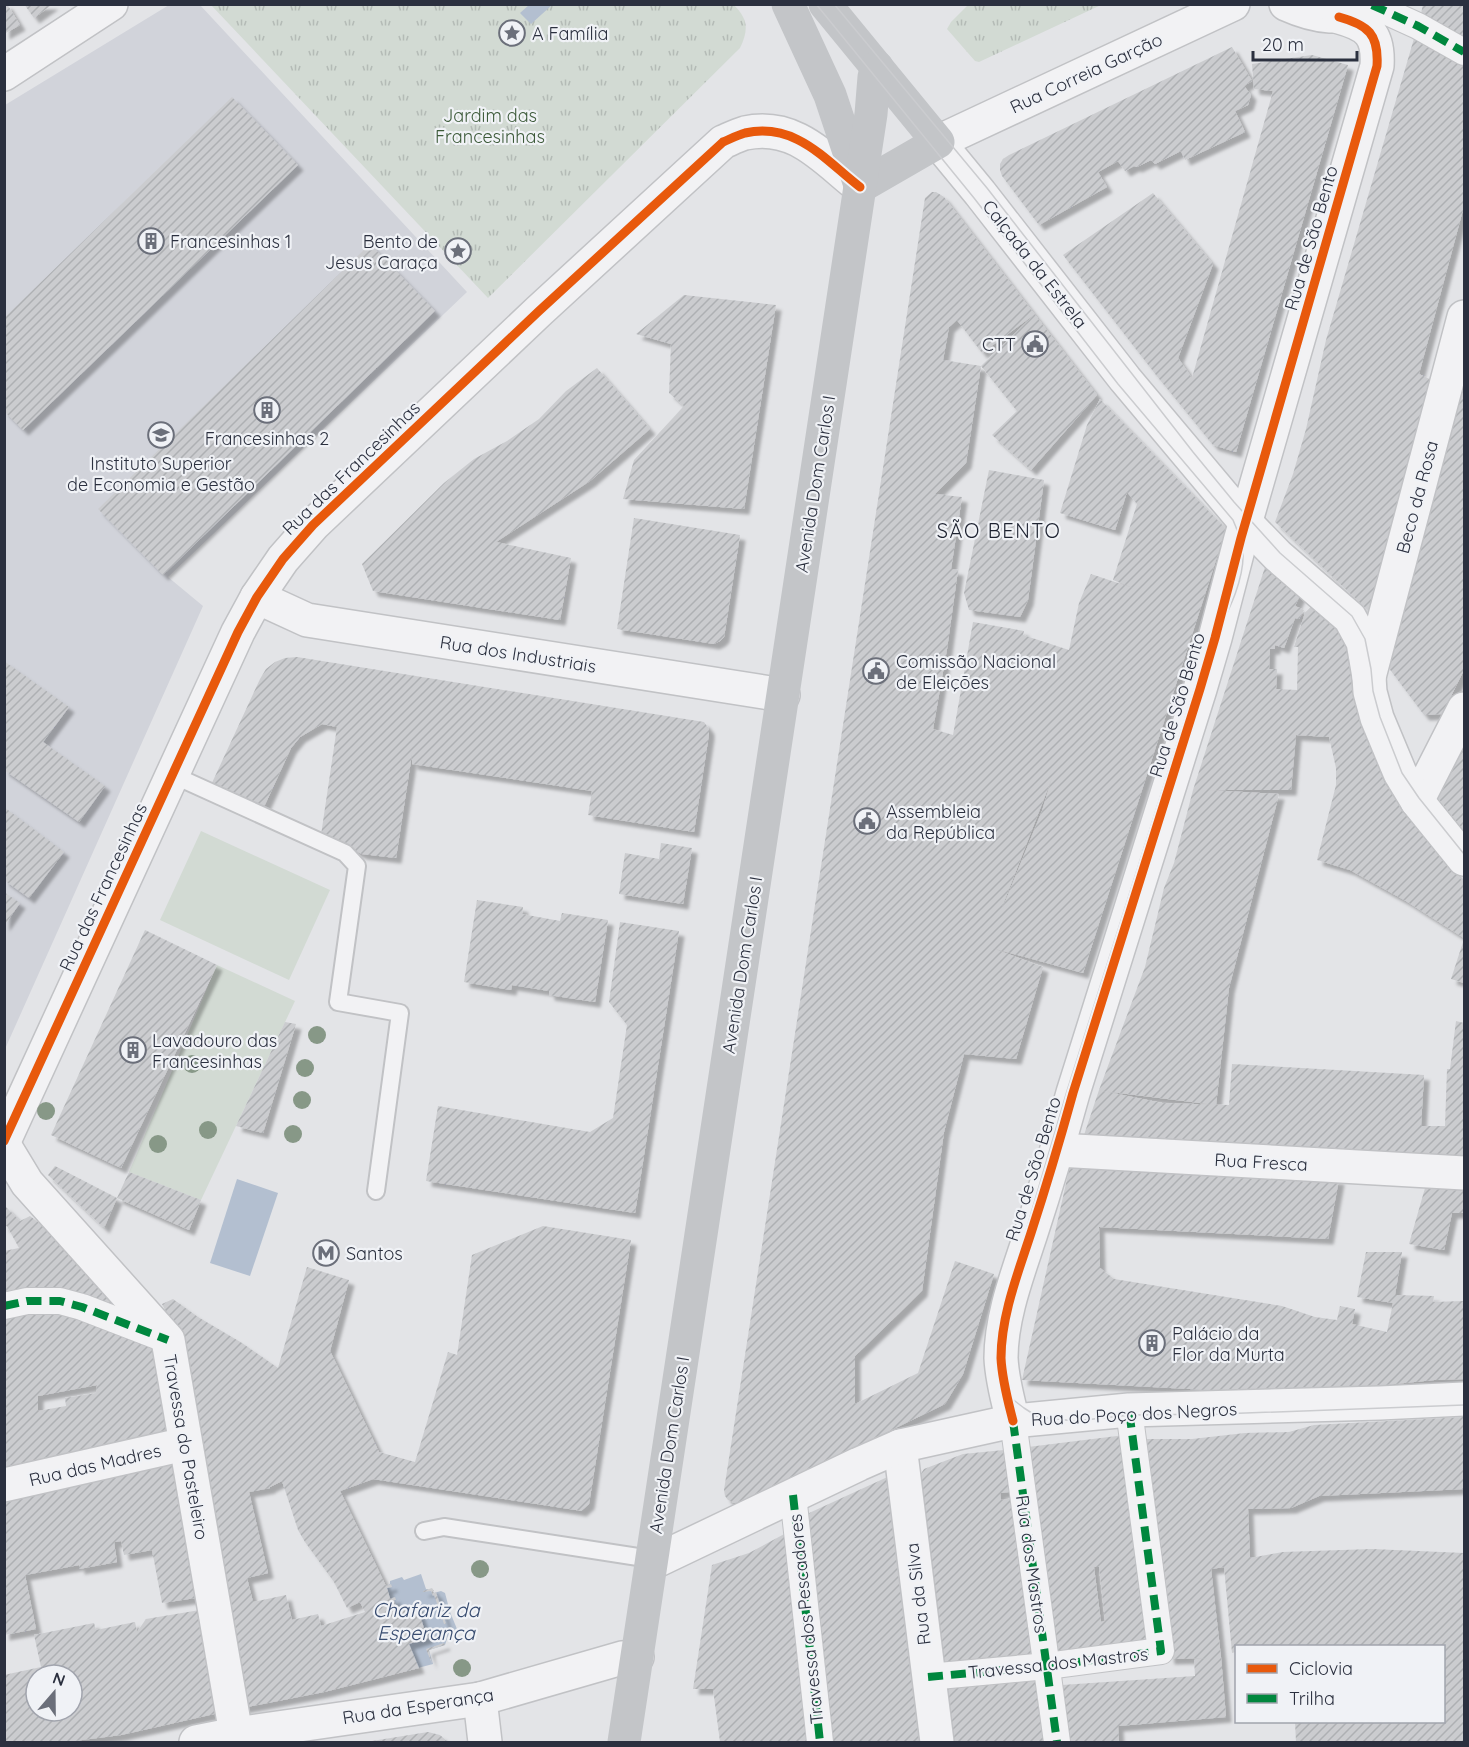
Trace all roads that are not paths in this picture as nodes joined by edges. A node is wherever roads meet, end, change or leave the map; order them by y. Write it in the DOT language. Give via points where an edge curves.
graph roads {
  1 [pos="111,4"];
  2 [pos="788,4"];
  3 [pos="825,4"];
  4 [pos="1233,4"];
  5 [pos="1286,4"];
  6 [pos="1373,5"];
  7 [pos="1338,17"];
  8 [pos="1464,52"];
  9 [pos="877,67"];
  10 [pos="4,74"];
  11 [pos="938,142"];
  12 [pos="860,187"];
  13 [pos="1464,318"];
  14 [pos="1245,522"];
  15 [pos="257,597"];
  16 [pos="1369,677"];
  17 [pos="783,695"];
  18 [pos="1464,709"];
  19 [pos="172,775"];
  20 [pos="1417,801"];
  21 [pos="1464,859"];
  22 [pos="4,1143"];
  23 [pos="1058,1150"];
  24 [pos="1464,1173"];
  25 [pos="376,1191"];
  26 [pos="4,1306"];
  27 [pos="168,1340"];
  28 [pos="1464,1399"];
  29 [pos="1129,1410"];
  30 [pos="1013,1421"];
  31 [pos="185,1444"];
  32 [pos="900,1446"];
  33 [pos="4,1485"];
  34 [pos="793,1495"];
  35 [pos="424,1531"];
  36 [pos="651,1559"];
  37 [pos="637,1657"];
  38 [pos="1047,1666"];
  39 [pos="928,1677"];
  40 [pos="480,1699"];
  41 [pos="236,1734"];
  42 [pos="196,1743"];
  43 [pos="485,1743"];
  44 [pos="624,1743"];
  45 [pos="820,1743"];
  46 [pos="937,1743"];
  47 [pos="1057,1743"];
  1 -- 10 [label="street"];
  2 -- 12 [label="main road, Avenida Dom Carlos I" via="830,95"];
  3 -- 9 [label="main road, Calçada da Estrela"];
  4 -- 11 [label="street, Rua Correia Garção"];
  5 -- 7 [label="street" via="1307,13"];
  6 -- 7 [label="street"];
  6 -- 8 [label="street"];
  7 -- 14 [label="street, Rua de São Bento" via="1357,22 1372,35 1378,51 1377,66"];
  9 -- 11 [label="main road, Calçada da Estrela"];
  9 -- 12 [label="main road, Avenida Dom Carlos I"];
  11 -- 12 [label="main road"];
  11 -- 14 [label="street, Calçada da Estrela" via="1125,380"];
  12 -- 15 [label="street, Rua das Francesinhas" via="814,147 797,139 768,132 746,133 723,142 313,525"];
  12 -- 17 [label="main road, Avenida Dom Carlos I"];
  13 -- 16 [label="street, Beco da Rosa"];
  14 -- 16 [label="street, Calçada da Estrela" via="1350,618 1363,642"];
  14 -- 23 [label="street, Rua de São Bento" via="1200,689"];
  15 -- 17 [label="street, Rua dos Industriais" via="307,620"];
  15 -- 19 [label="street, Rua das Francesinhas"];
  16 -- 20 [label="street, Calçada da Estrela" via="1377,718 1400,773"];
  17 -- 36 [label="main road, Avenida Dom Carlos I"];
  18 -- 20 [label="street"];
  19 -- 22 [label="street, Rua das Francesinhas"];
  19 -- 25 [label="lane" via="345,854 357,866 338,1002 400,1012"];
  20 -- 21 [label="street, Calçada da Estrela"];
  22 -- 27 [label="street, Travessa do Pasteleiro" via="27,1183"];
  23 -- 24 [label="street, Rua Fresca"];
  23 -- 30 [label="street, Rua de São Bento" via="1013,1289 1004,1330 1001,1358"];
  26 -- 27 [label="street" via="60,1301"];
  27 -- 31 [label="street, Travessa do Pasteleiro"];
  28 -- 29 [label="street, Rua do Poço dos Negros"];
  29 -- 30 [label="street, Rua do Poço dos Negros"];
  29 -- 38 [label="street, Travessa dos Mastros" via="1161,1651"];
  30 -- 32 [label="street, Rua do Poço dos Negros"];
  30 -- 38 [label="street, Rua dos Mastros"];
  31 -- 33 [label="street, Rua das Madres"];
  31 -- 41 [label="street, Travessa do Pasteleiro"];
  32 -- 34 [label="street, Rua do Poço dos Negros"];
  32 -- 39 [label="street, Rua da Silva"];
  34 -- 36 [label="street, Rua do Poço dos Negros" via="658,1560"];
  34 -- 45 [label="street, Travessa dos Pescadores"];
  35 -- 36 [label="lane" via="444,1527"];
  36 -- 37 [label="main road, Avenida Dom Carlos I"];
  37 -- 40 [label="street, Rua da Esperança"];
  37 -- 44 [label="main road, Avenida Dom Carlos I"];
  38 -- 39 [label="street, Travessa dos Mastros"];
  38 -- 47 [label="street, Rua dos Mastros"];
  39 -- 46 [label="street, Rua da Silva"];
  40 -- 41 [label="street, Rua da Esperança"];
  40 -- 43 [label="street"];
  41 -- 42 [label="street, Rua da Esperança"];
}
